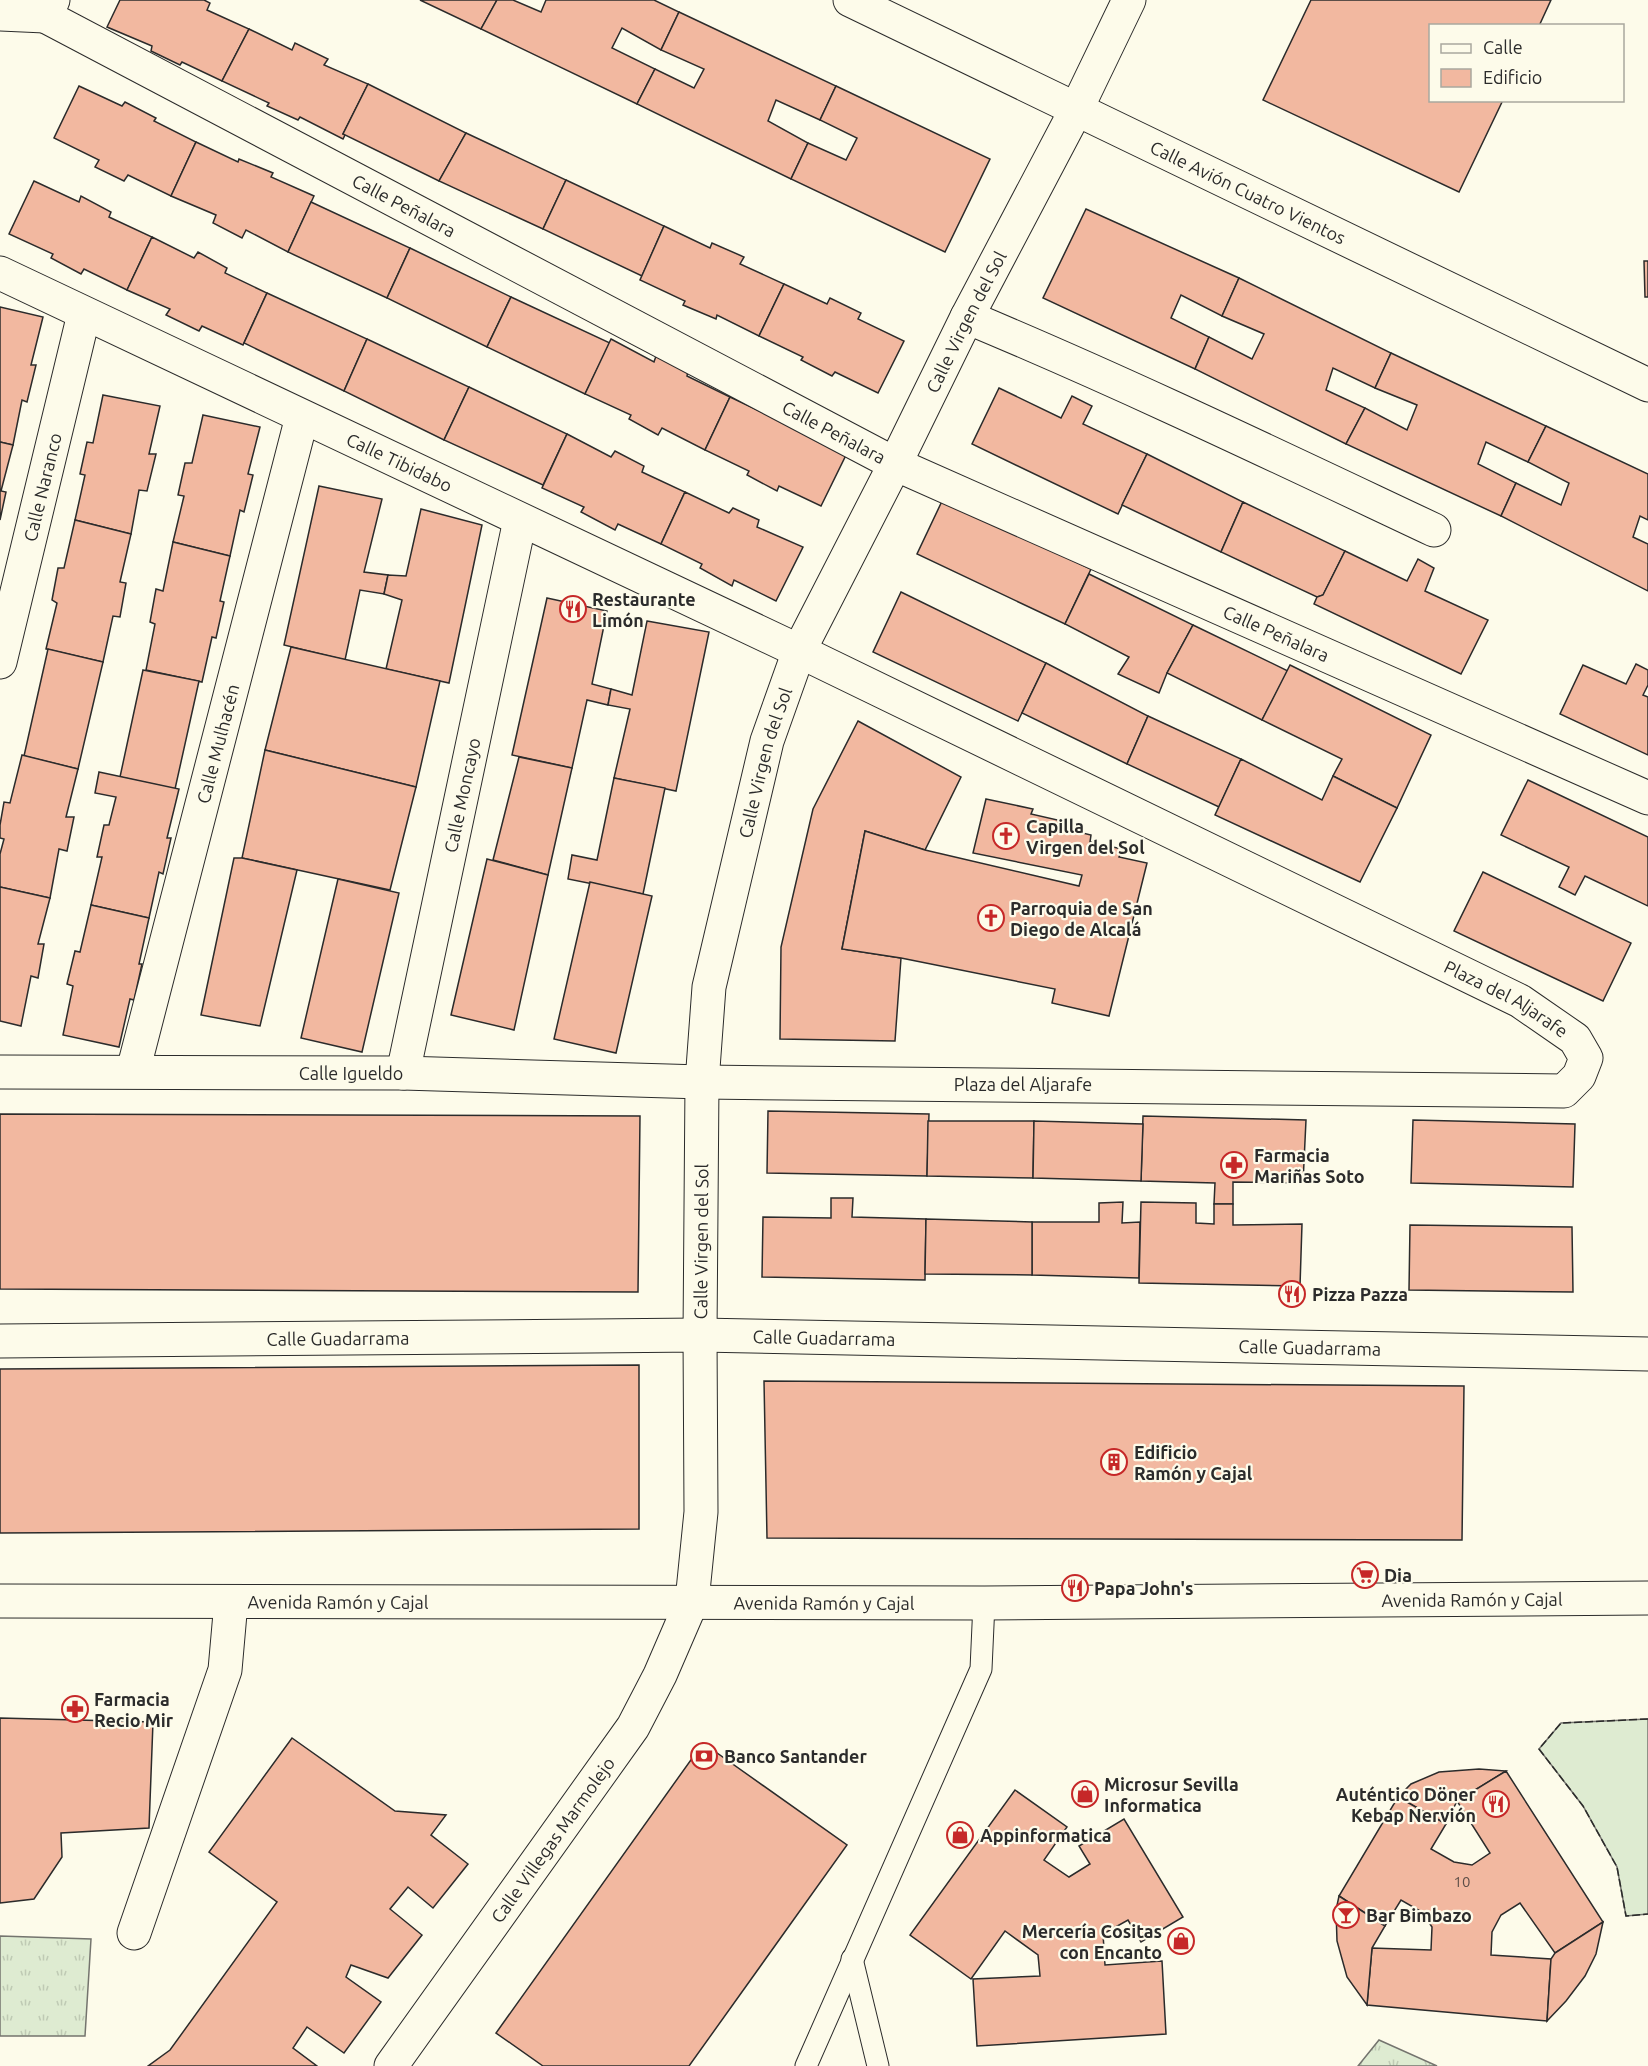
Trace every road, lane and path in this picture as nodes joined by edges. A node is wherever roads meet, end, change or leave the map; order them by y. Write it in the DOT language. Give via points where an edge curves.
graph roads {
  1 [pos="850,0"];
  2 [pos="1129,0"];
  3 [pos="49,8"];
  4 [pos="0,14"];
  5 [pos="1076,110"];
  6 [pos="0,273"];
  7 [pos="84,314"];
  8 [pos="967,316"];
  9 [pos="1648,385"];
  10 [pos="302,417"];
  11 [pos="895,464"];
  12 [pos="520,520"];
  13 [pos="1434,530"];
  14 [pos="799,651"];
  15 [pos="0,662"];
  16 [pos="1648,798"];
  17 [pos="133,1071"];
  18 [pos="0,1072"];
  19 [pos="403,1073"];
  20 [pos="702,1082"];
  21 [pos="700,1335"];
  22 [pos="0,1341"];
  23 [pos="1648,1354"];
  24 [pos="1648,1598"];
  25 [pos="0,1601"];
  26 [pos="692,1601"];
  27 [pos="231,1602"];
  28 [pos="984,1603"];
  29 [pos="134,1934"];
  30 [pos="852,1959"];
  31 [pos="391,2066"];
  32 [pos="806,2066"];
  33 [pos="878,2066"];
  1 -- 5 [label="street, Calle Avión Cuatro Vientos"];
  2 -- 5 [label="street, Calle Virgen del Sol"];
  3 -- 4 [label="street"];
  3 -- 11 [label="street, Calle Peñalara"];
  5 -- 8 [label="street, Calle Virgen del Sol"];
  5 -- 9 [label="street, Calle Avión Cuatro Vientos"];
  6 -- 7 [label="street, Calle Tibidabo"];
  7 -- 10 [label="street, Calle Tibidabo"];
  7 -- 15 [label="street, Calle Naranco"];
  8 -- 11 [label="street, Calle Virgen del Sol"];
  8 -- 13 [label="street" via="1182,411"];
  10 -- 12 [label="street, Calle Tibidabo"];
  10 -- 17 [label="street, Calle Mulhacén"];
  11 -- 14 [label="street, Calle Virgen del Sol"];
  11 -- 16 [label="street, Calle Peñalara"];
  12 -- 14 [label="street, Calle Tibidabo"];
  12 -- 19 [label="street, Calle Moncayo"];
  14 -- 20 [label="street, Calle Virgen del Sol" via="767,741 709,987"];
  14 -- 20 [label="street, Plaza del Aljarafe" via="1520,1001 1575,1039 1587,1058 1579,1076 1564,1091"];
  17 -- 18 [label="street, Calle Igueldo"];
  17 -- 19 [label="street, Calle Igueldo"];
  19 -- 20 [label="street, Calle Igueldo"];
  20 -- 21 [label="street, Calle Virgen del Sol"];
  21 -- 22 [label="street, Calle Guadarrama"];
  21 -- 23 [label="street, Calle Guadarrama"];
  21 -- 26 [label="street, Calle Virgen del Sol" via="701,1512"];
  24 -- 28 [label="street, Avenida Ramón y Cajal"];
  25 -- 27 [label="street, Avenida Ramón y Cajal"];
  26 -- 27 [label="street, Avenida Ramón y Cajal"];
  26 -- 28 [label="street, Avenida Ramón y Cajal"];
  26 -- 31 [label="street, Calle Villegas Marmolejo" via="633,1727"];
  27 -- 29 [label="street" via="225,1670"];
  28 -- 30 [label="lane" via="981,1669"];
  30 -- 32 [label="lane"];
  30 -- 33 [label="lane"];
}
